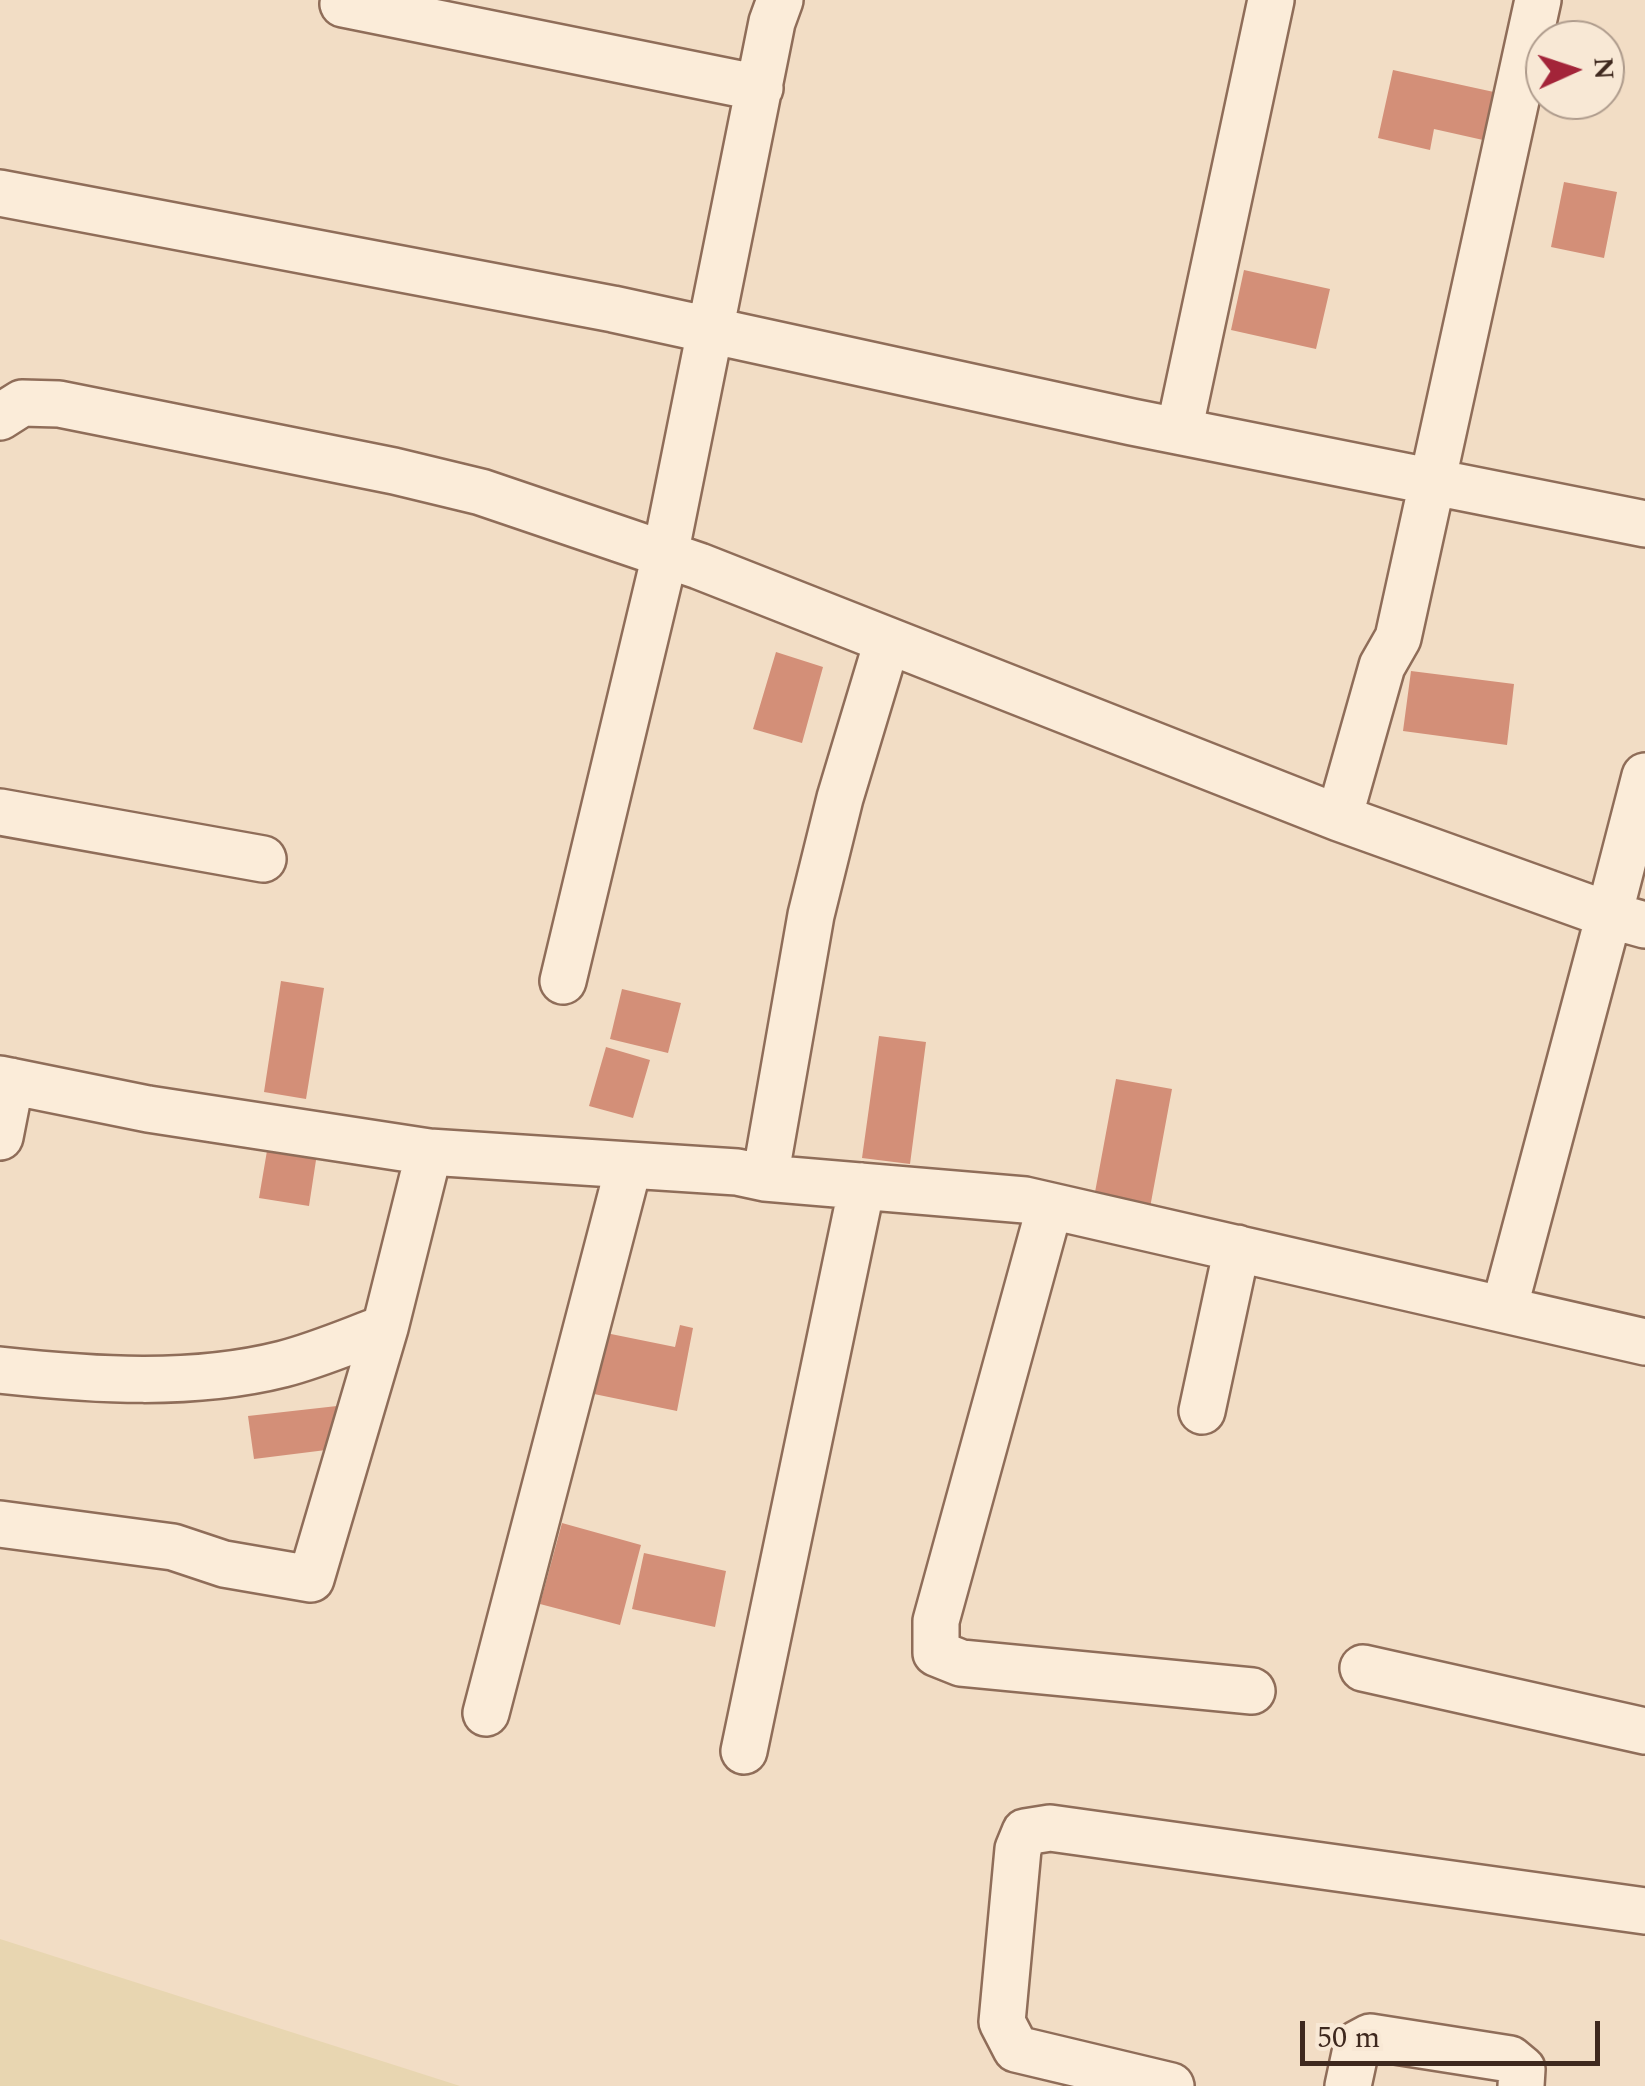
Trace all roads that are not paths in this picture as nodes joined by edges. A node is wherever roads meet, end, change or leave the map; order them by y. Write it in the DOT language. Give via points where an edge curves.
graph roads {
  1 [pos="780,0"];
  2 [pos="1271,0"];
  3 [pos="1538,0"];
  4 [pos="343,4"];
  5 [pos="760,88"];
  6 [pos="0,192"];
  7 [pos="712,332"];
  8 [pos="0,417"];
  9 [pos="1178,432"];
  10 [pos="1434,481"];
  11 [pos="1645,524"];
  12 [pos="665,555"];
  13 [pos="887,642"];
  14 [pos="1645,776"];
  15 [pos="0,812"];
  16 [pos="1339,818"];
  17 [pos="263,859"];
  18 [pos="1627,920"];
  19 [pos="564,981"];
  20 [pos="6,1080"];
  21 [pos="0,1138"];
  22 [pos="428,1152"];
  23 [pos="629,1165"];
  24 [pos="766,1178"];
  25 [pos="862,1186"];
  26 [pos="1050,1206"];
  27 [pos="1236,1248"];
  28 [pos="1504,1310"];
  29 [pos="386,1328"];
  30 [pos="1645,1342"];
  31 [pos="0,1370"];
  32 [pos="1202,1411"];
  33 [pos="0,1524"];
  34 [pos="1363,1668"];
  35 [pos="1252,1691"];
  36 [pos="486,1713"];
  37 [pos="1645,1732"];
  38 [pos="744,1750"];
  39 [pos="1645,1911"];
  40 [pos="1171,2086"];
  41 [pos="1348,2086"];
  42 [pos="1521,2086"];
  1 -- 5 [label="street"];
  2 -- 9 [label="street"];
  3 -- 10 [label="street"];
  4 -- 5 [label="street"];
  5 -- 7 [label="street"];
  6 -- 7 [label="street"];
  7 -- 9 [label="street"];
  7 -- 12 [label="street"];
  8 -- 12 [label="street" via="22,403 59,404 394,470 481,492"];
  9 -- 10 [label="street"];
  10 -- 11 [label="street"];
  10 -- 16 [label="street" via="1398,638 1382,666"];
  12 -- 13 [label="street"];
  12 -- 19 [label="street"];
  13 -- 16 [label="street"];
  13 -- 24 [label="street" via="811,915"];
  14 -- 18 [label="street"];
  15 -- 17 [label="street"];
  16 -- 18 [label="street"];
  18 -- 28 [label="street"];
  20 -- 21 [label="street"];
  20 -- 22 [label="street"];
  22 -- 23 [label="street"];
  22 -- 29 [label="street"];
  23 -- 24 [label="street"];
  23 -- 36 [label="street"];
  24 -- 25 [label="street"];
  25 -- 26 [label="street"];
  25 -- 38 [label="street"];
  26 -- 27 [label="street"];
  26 -- 35 [label="street" via="936,1621 936,1653 961,1663"];
  27 -- 28 [label="street"];
  27 -- 32 [label="street"];
  28 -- 30 [label="street"];
  29 -- 31 [label="street" via="283,1364 220,1374 126,1378"];
  29 -- 33 [label="street" via="311,1580 173,1547"];
  34 -- 37 [label="street"];
  39 -- 40 [label="street" via="1050,1828 1025,1832 1002,2022 1008,2037 1016,2048"];
  41 -- 42 [label="street" via="1354,2051 1370,2037 1510,2059 1522,2069"];
}
